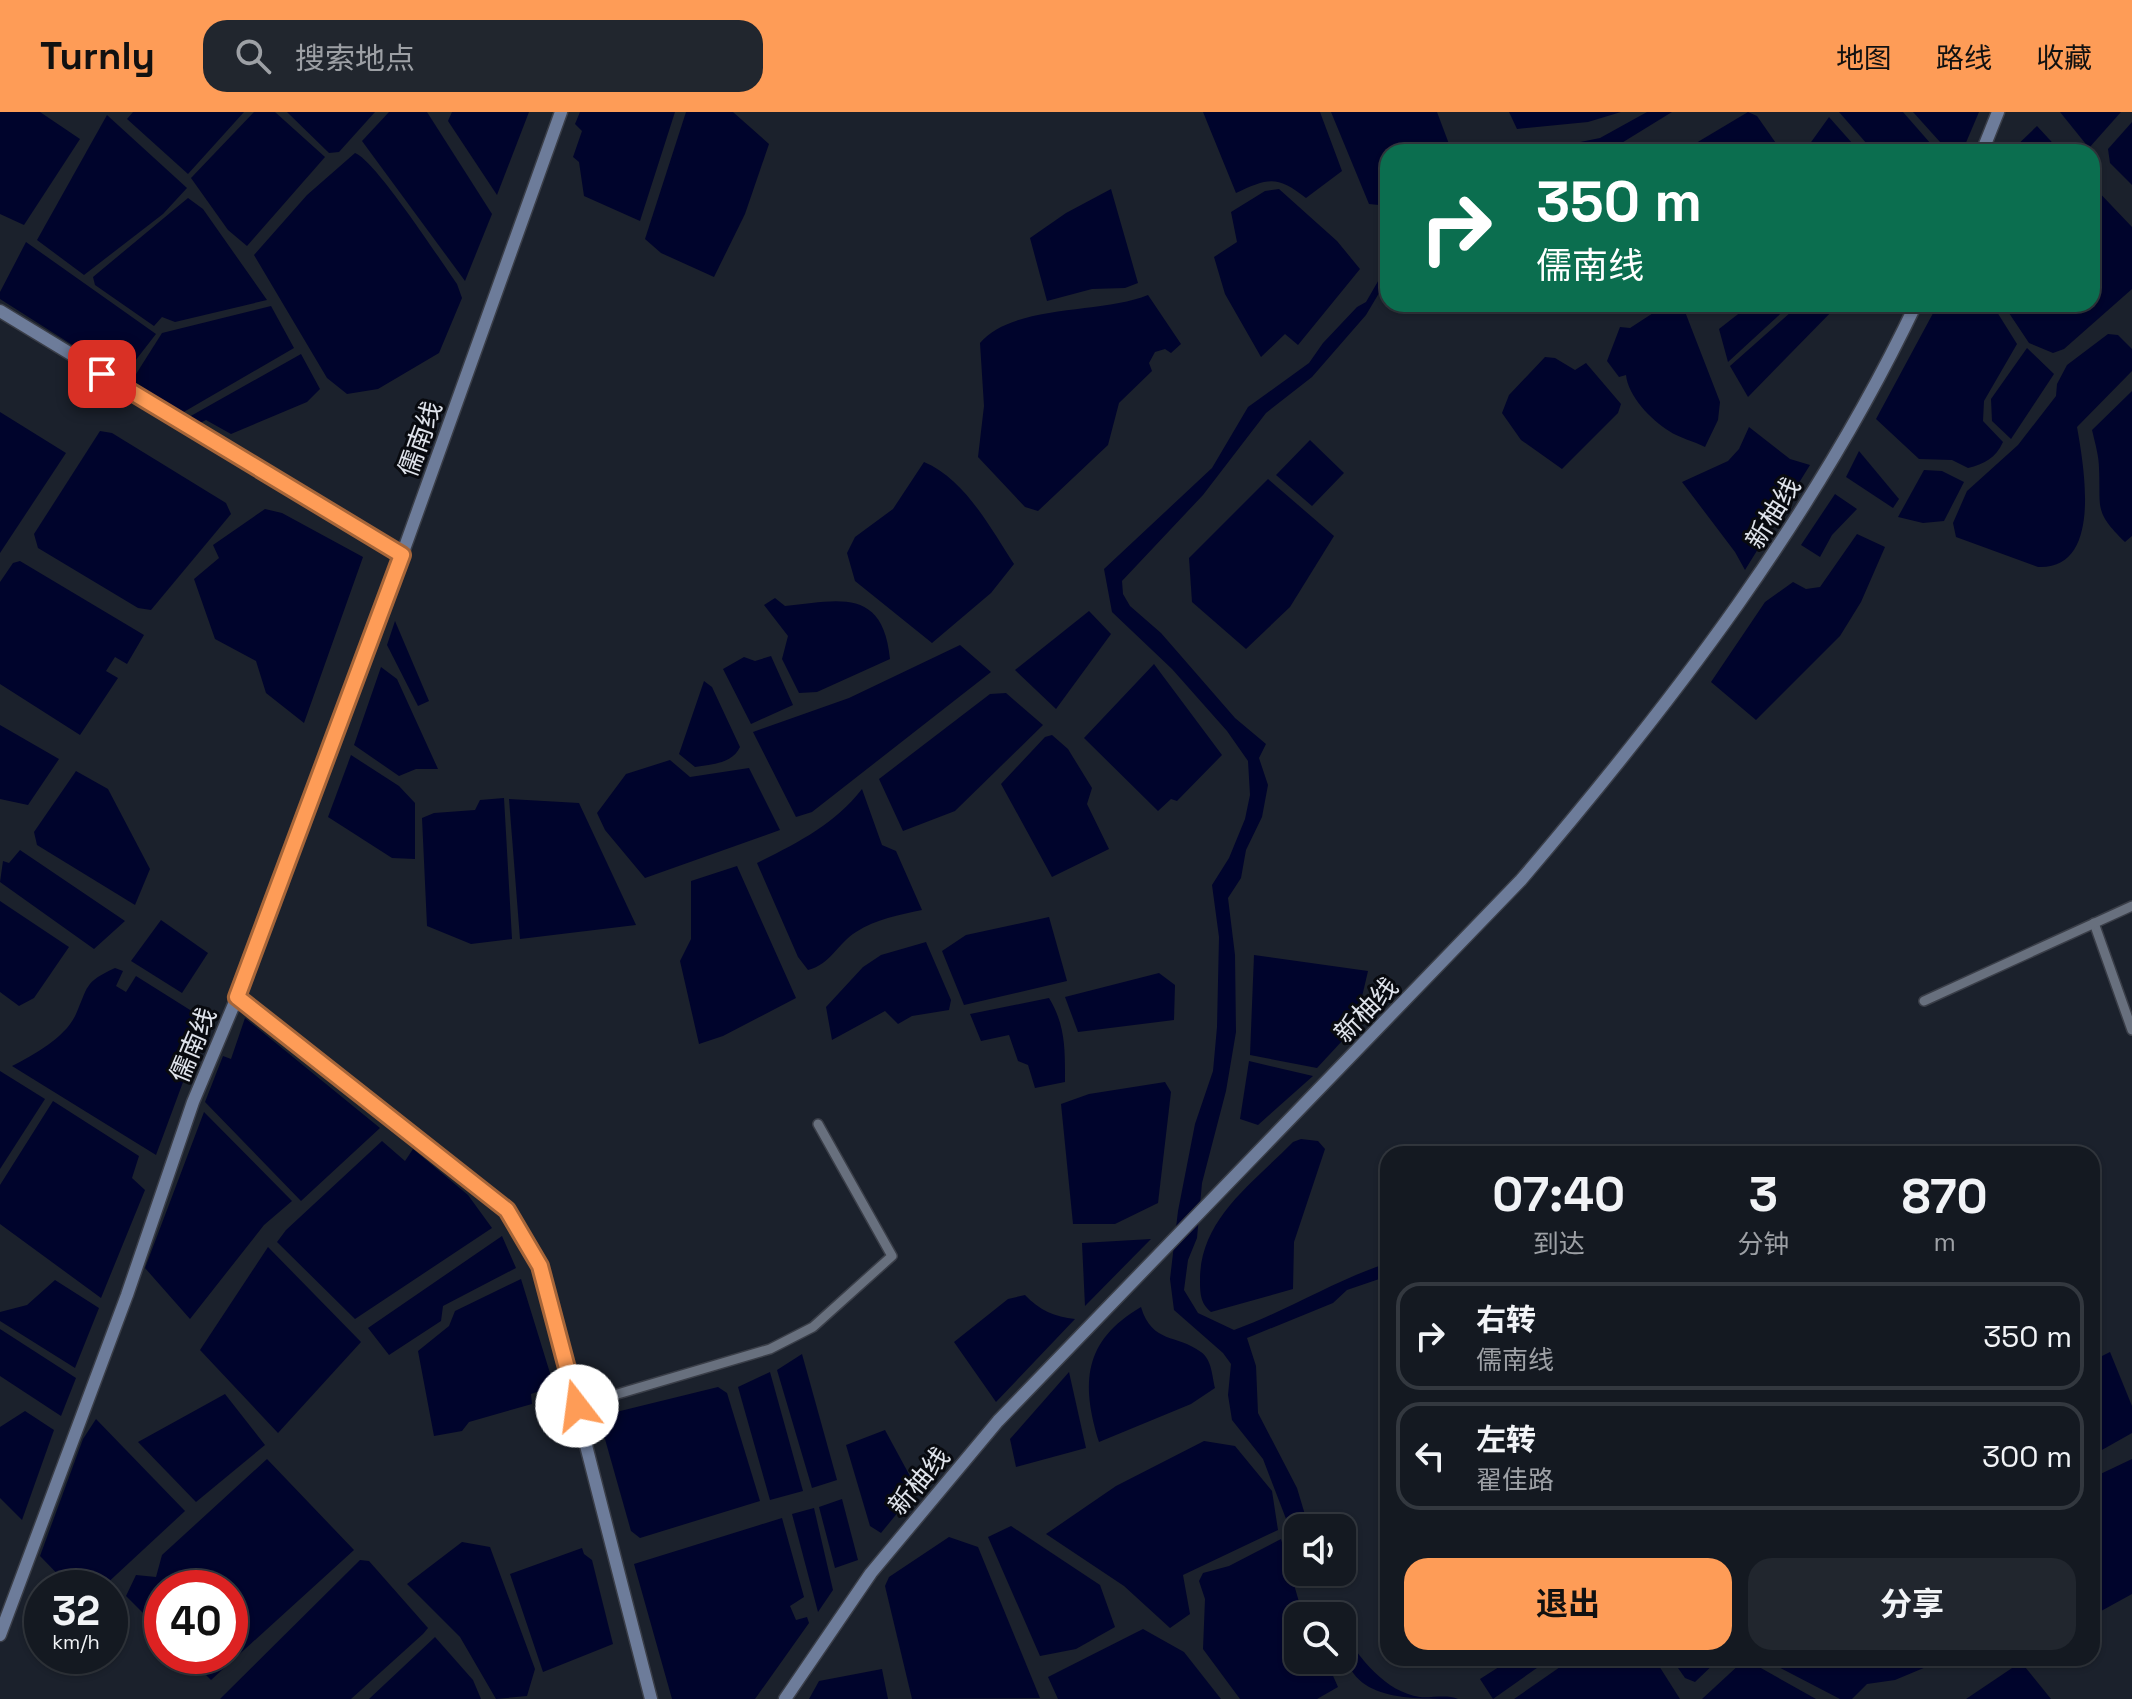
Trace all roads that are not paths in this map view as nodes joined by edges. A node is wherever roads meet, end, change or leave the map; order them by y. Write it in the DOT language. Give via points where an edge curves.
graph roads {
  1 [pos="561,112"];
  2 [pos="1998,112"];
  3 [pos="1985,144"];
  4 [pos="0,311"];
  5 [pos="1912,312"];
  6 [pos="402,555"];
  7 [pos="2132,906"];
  8 [pos="2094,923"];
  9 [pos="237,997"];
  10 [pos="1924,1001"];
  11 [pos="2132,1030"];
  12 [pos="818,1124"];
  13 [pos="577,1406"];
  14 [pos="0,1635"];
  15 [pos="651,1699"];
  16 [pos="785,1699"];
  1 -- 6 [label="street, 儒南线"];
  2 -- 3 [label="street"];
  4 -- 6 [label="street"];
  5 -- 16 [label="street, 新柚线" via="1843,442 1760,574 1606,780 1511,891 998,1421 871,1573"];
  6 -- 9 [label="street, 儒南线"];
  7 -- 8 [label="street"];
  8 -- 10 [label="street"];
  8 -- 11 [label="street"];
  9 -- 13 [label="street" via="507,1210 540,1266"];
  9 -- 14 [label="street, 儒南线" via="193,1102"];
  12 -- 13 [label="street" via="892,1256 813,1327 770,1349"];
  13 -- 15 [label="street"];
}
